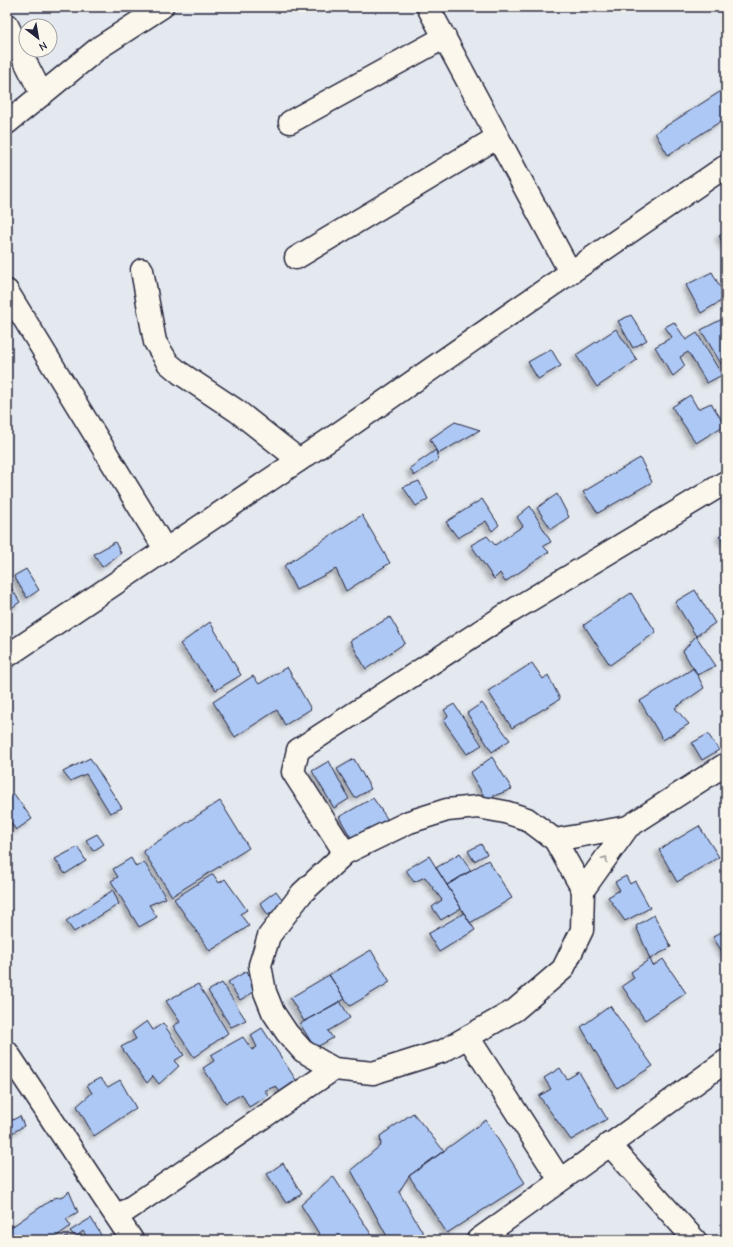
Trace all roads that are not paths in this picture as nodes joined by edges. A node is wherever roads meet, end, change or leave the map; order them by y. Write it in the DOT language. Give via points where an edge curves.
graph roads {
  1 [pos="162,7"];
  2 [pos="428,7"];
  3 [pos="7,25"];
  4 [pos="444,37"];
  5 [pos="42,95"];
  6 [pos="290,122"];
  7 [pos="7,124"];
  8 [pos="498,137"];
  9 [pos="726,166"];
  10 [pos="296,258"];
  11 [pos="142,270"];
  12 [pos="570,272"];
  13 [pos="7,291"];
  14 [pos="299,460"];
  15 [pos="726,482"];
  16 [pos="165,549"];
  17 [pos="38,634"];
  18 [pos="7,644"];
  19 [pos="7,656"];
  20 [pos="726,764"];
  21 [pos="628,827"];
  22 [pos="555,840"];
  23 [pos="345,853"];
  24 [pos="583,890"];
  25 [pos="468,1037"];
  26 [pos="7,1052"];
  27 [pos="726,1061"];
  28 [pos="334,1069"];
  29 [pos="609,1144"];
  30 [pos="560,1180"];
  31 [pos="117,1217"];
  32 [pos="132,1240"];
  33 [pos="478,1240"];
  34 [pos="695,1240"];
  1 -- 5 [label="street" via="100,47"];
  2 -- 4 [label="street"];
  3 -- 5 [label="street"];
  4 -- 6 [label="street"];
  4 -- 8 [label="street"];
  5 -- 7 [label="street"];
  8 -- 10 [label="street"];
  8 -- 12 [label="street"];
  9 -- 12 [label="street"];
  11 -- 14 [label="street" via="155,342 168,363"];
  12 -- 14 [label="street"];
  13 -- 16 [label="street"];
  14 -- 16 [label="street"];
  15 -- 23 [label="street" via="510,612 298,750 293,772"];
  16 -- 17 [label="street"];
  17 -- 18 [label="street"];
  17 -- 19 [label="street"];
  20 -- 21 [label="street"];
  21 -- 22 [label="street"];
  24 -- 21 [label="street, one-way"];
  22 -- 23 [label="street" via="527,819 478,807 447,810 409,822"];
  22 -- 24 [label="street"];
  23 -- 28 [label="street" via="302,892 269,936 260,965 267,999 287,1033 304,1051"];
  24 -- 25 [label="street" via="582,930 563,970 515,1010"];
  25 -- 28 [label="street" via="443,1050 373,1073"];
  25 -- 30 [label="street"];
  26 -- 31 [label="street"];
  27 -- 29 [label="street"];
  28 -- 31 [label="street"];
  29 -- 30 [label="street"];
  29 -- 34 [label="street"];
  30 -- 33 [label="street"];
  31 -- 32 [label="street"];
}
